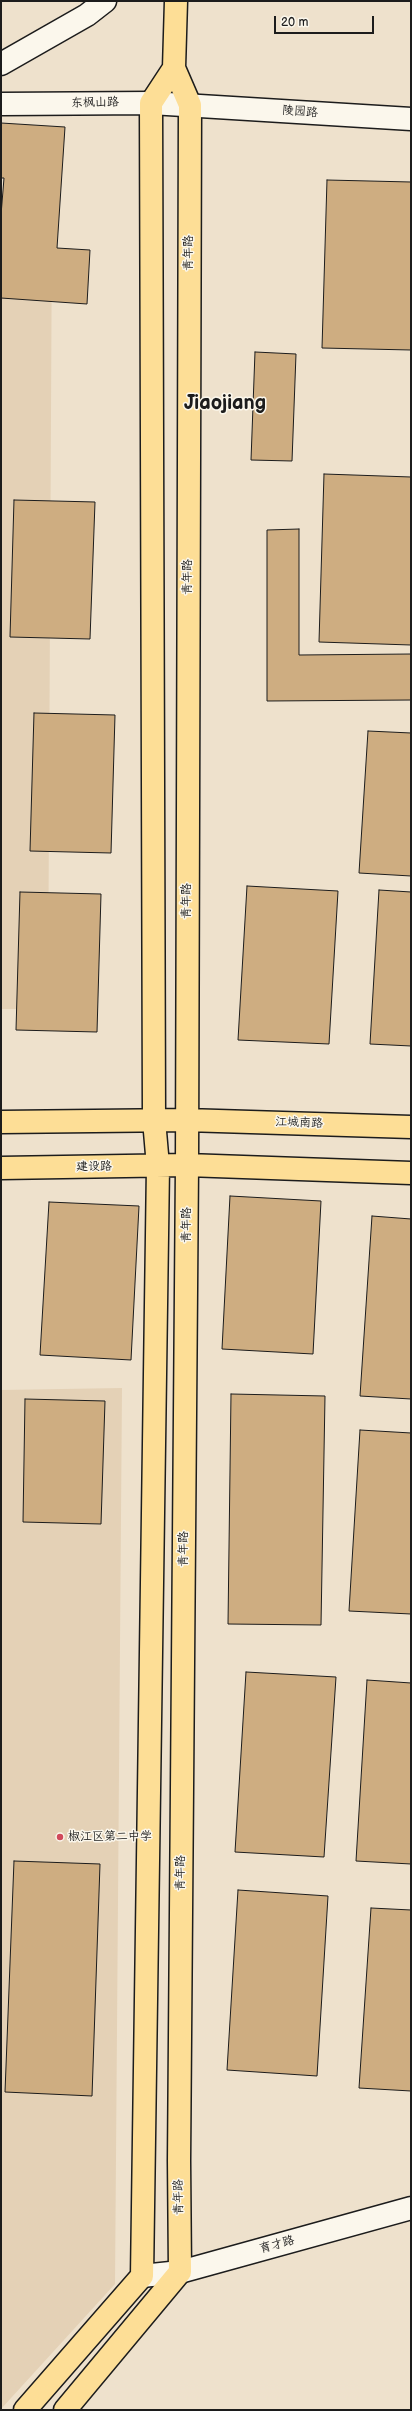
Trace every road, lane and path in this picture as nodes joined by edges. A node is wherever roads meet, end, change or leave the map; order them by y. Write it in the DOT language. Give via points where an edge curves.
graph roads {
  1 [pos="105,1"];
  2 [pos="176,1"];
  3 [pos="1,64"];
  4 [pos="174,68"];
  5 [pos="151,103"];
  6 [pos="1,104"];
  7 [pos="190,105"];
  8 [pos="411,119"];
  9 [pos="154,1120"];
  10 [pos="186,1120"];
  11 [pos="1,1122"];
  12 [pos="411,1126"];
  13 [pos="187,1165"];
  14 [pos="158,1166"];
  15 [pos="1,1168"];
  16 [pos="411,1172"];
  17 [pos="411,2208"];
  18 [pos="180,2272"];
  19 [pos="142,2276"];
  20 [pos="25,2410"];
  21 [pos="65,2410"];
  1 -- 3 [label="street" via="87,16"];
  2 -- 4 [label="main road, 青年路"];
  4 -- 5 [label="main road"];
  4 -- 7 [label="main road, 青年路"];
  5 -- 6 [label="street, 东枫山路"];
  5 -- 7 [label="street, 东枫山路"];
  5 -- 9 [label="main road"];
  7 -- 8 [label="street, 陵园路"];
  7 -- 10 [label="main road, 青年路"];
  9 -- 10 [label="main road"];
  9 -- 11 [label="main road"];
  9 -- 14 [label="main road"];
  10 -- 12 [label="main road, 江城南路"];
  10 -- 13 [label="main road, 青年路"];
  13 -- 14 [label="main road, 建设路"];
  13 -- 16 [label="main road"];
  13 -- 18 [label="main road, 青年路"];
  14 -- 15 [label="main road, 建设路"];
  14 -- 19 [label="main road"];
  17 -- 18 [label="street, 育才路"];
  18 -- 19 [label="street, 育才路"];
  18 -- 21 [label="main road"];
  19 -- 20 [label="main road"];
}
